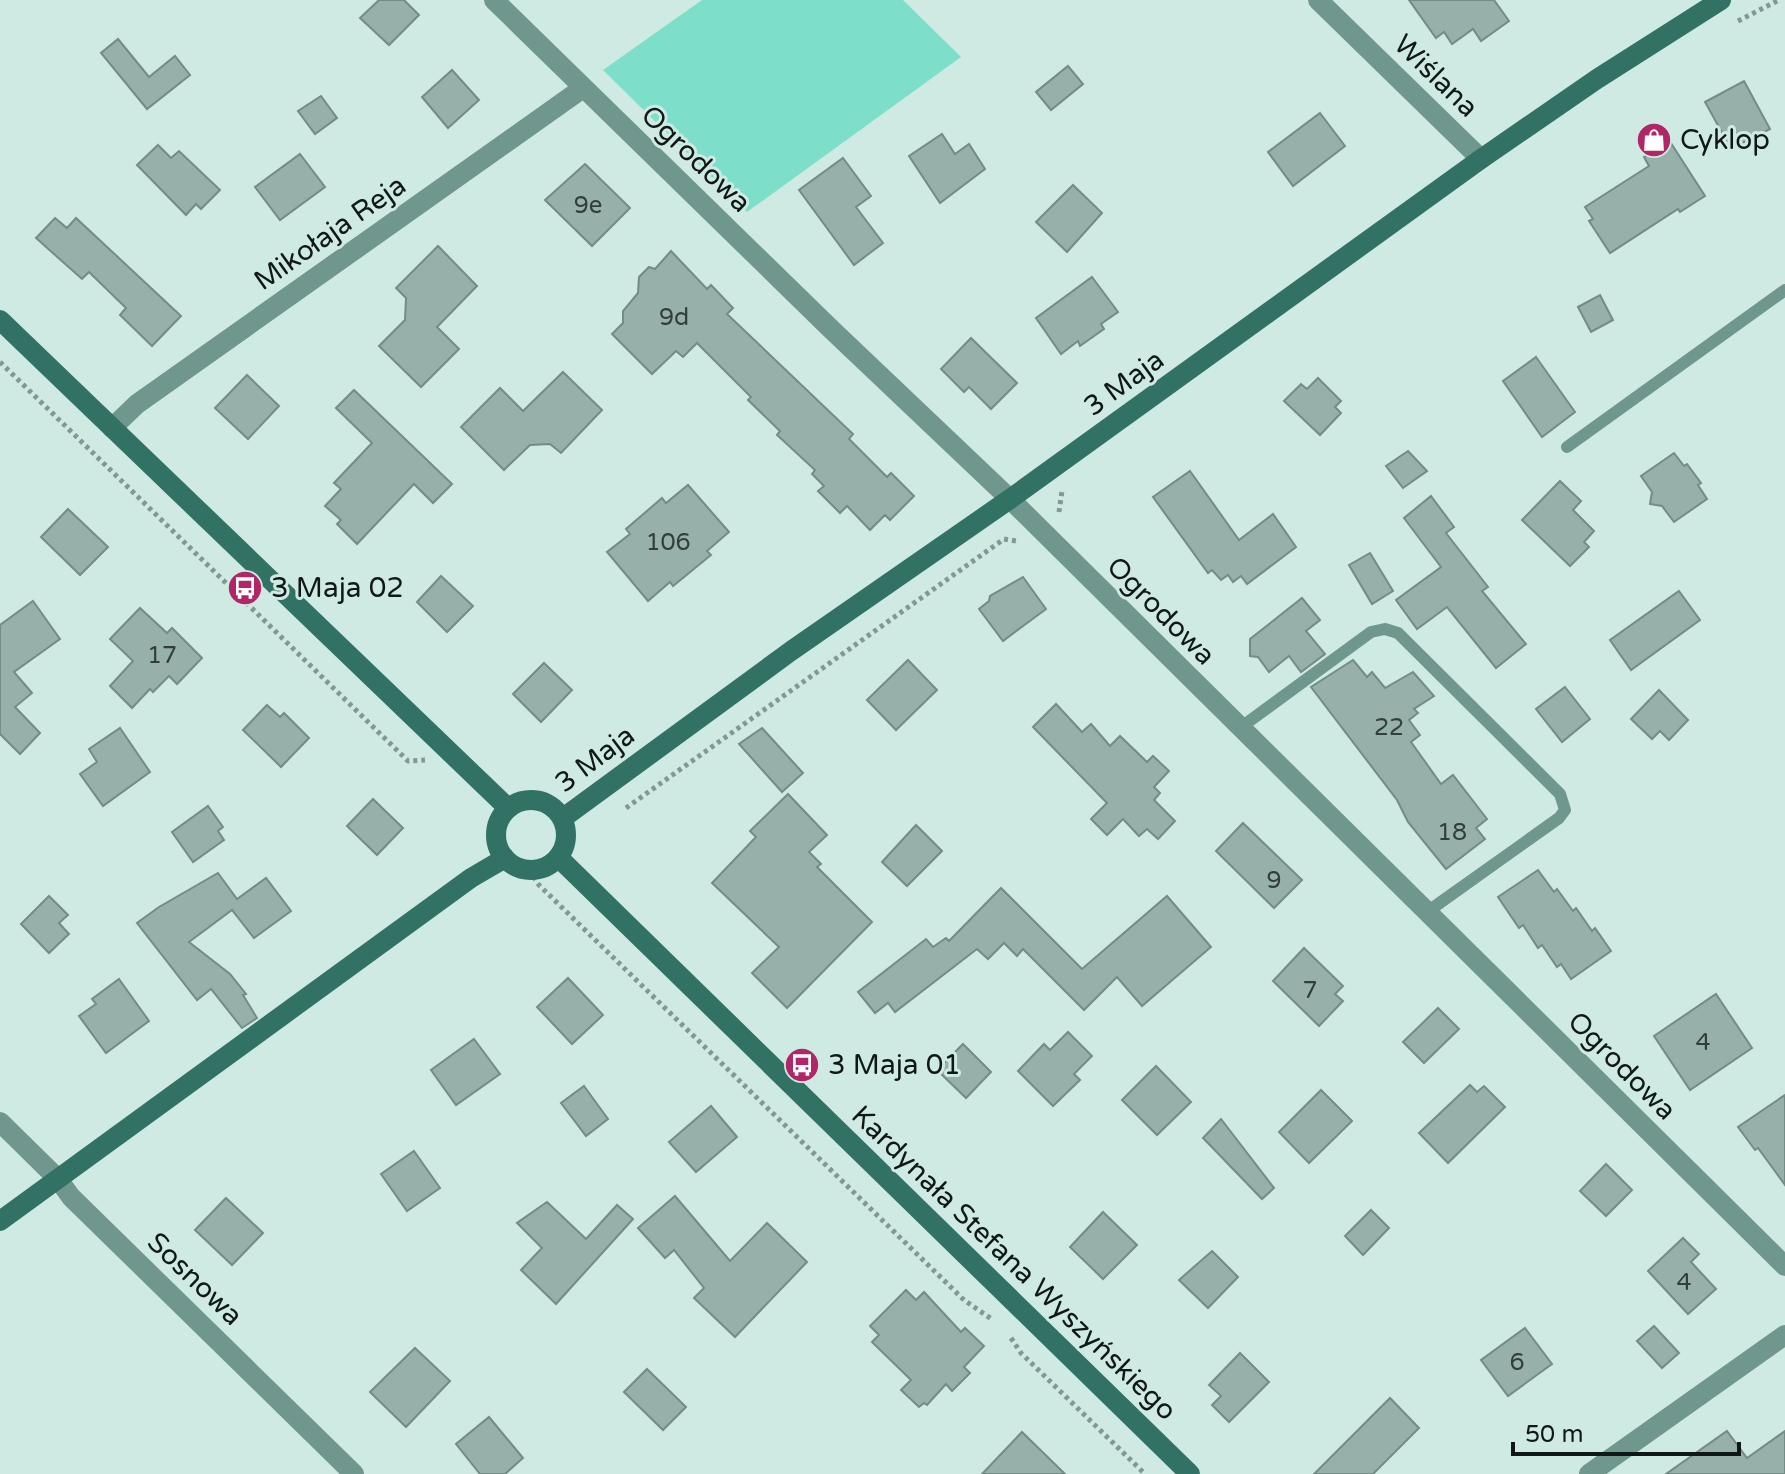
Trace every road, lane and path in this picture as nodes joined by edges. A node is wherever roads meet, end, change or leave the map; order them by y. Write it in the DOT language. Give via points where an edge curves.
graph roads {
  1 [pos="494,0"];
  2 [pos="1318,0"];
  3 [pos="1721,0"];
  4 [pos="583,88"];
  5 [pos="1481,159"];
  6 [pos="1785,290"];
  7 [pos="0,320"];
  8 [pos="0,362"];
  9 [pos="112,428"];
  10 [pos="1567,447"];
  11 [pos="1010,499"];
  12 [pos="1240,728"];
  13 [pos="408,761"];
  14 [pos="508,808"];
  15 [pos="563,818"];
  16 [pos="505,858"];
  17 [pos="559,858"];
  18 [pos="534,878"];
  19 [pos="1427,912"];
  20 [pos="0,1122"];
  21 [pos="58,1179"];
  22 [pos="0,1221"];
  23 [pos="1785,1266"];
  24 [pos="1785,1335"];
  25 [pos="354,1474"];
  26 [pos="1145,1474"];
  27 [pos="1190,1474"];
  28 [pos="1589,1474"];
  1 -- 4 [label="street, Ogrodowa"];
  2 -- 5 [label="street, Wiślana"];
  3 -- 5 [label="street, 3 Maja"];
  4 -- 9 [label="street, Mikołaja Reja" via="137,404"];
  4 -- 11 [label="street, Ogrodowa"];
  5 -- 11 [label="street, 3 Maja"];
  6 -- 10 [label="lane"];
  7 -- 9 [label="street"];
  8 -- 13 [label="path"];
  9 -- 14 [label="street"];
  11 -- 12 [label="street, Ogrodowa"];
  11 -- 15 [label="street, 3 Maja"];
  12 -- 19 [label="street, Ogrodowa"];
  12 -- 19 [label="lane" via="1371,632 1398,633 1560,794 1565,810"];
  14 -- 15 [label="street" via="539,800"];
  14 -- 16 [label="street" via="496,838"];
  15 -- 17 [label="street" via="566,842"];
  16 -- 18 [label="street"];
  16 -- 21 [label="street"];
  17 -- 18 [label="street"];
  17 -- 27 [label="street, Kardynała Stefana Wyszyńskiego"];
  18 -- 26 [label="path" via="964,1300 993,1320"];
  19 -- 23 [label="street, Ogrodowa"];
  20 -- 21 [label="street, Sosnowa"];
  21 -- 22 [label="street"];
  21 -- 25 [label="street, Sosnowa"];
  24 -- 28 [label="street"];
}
